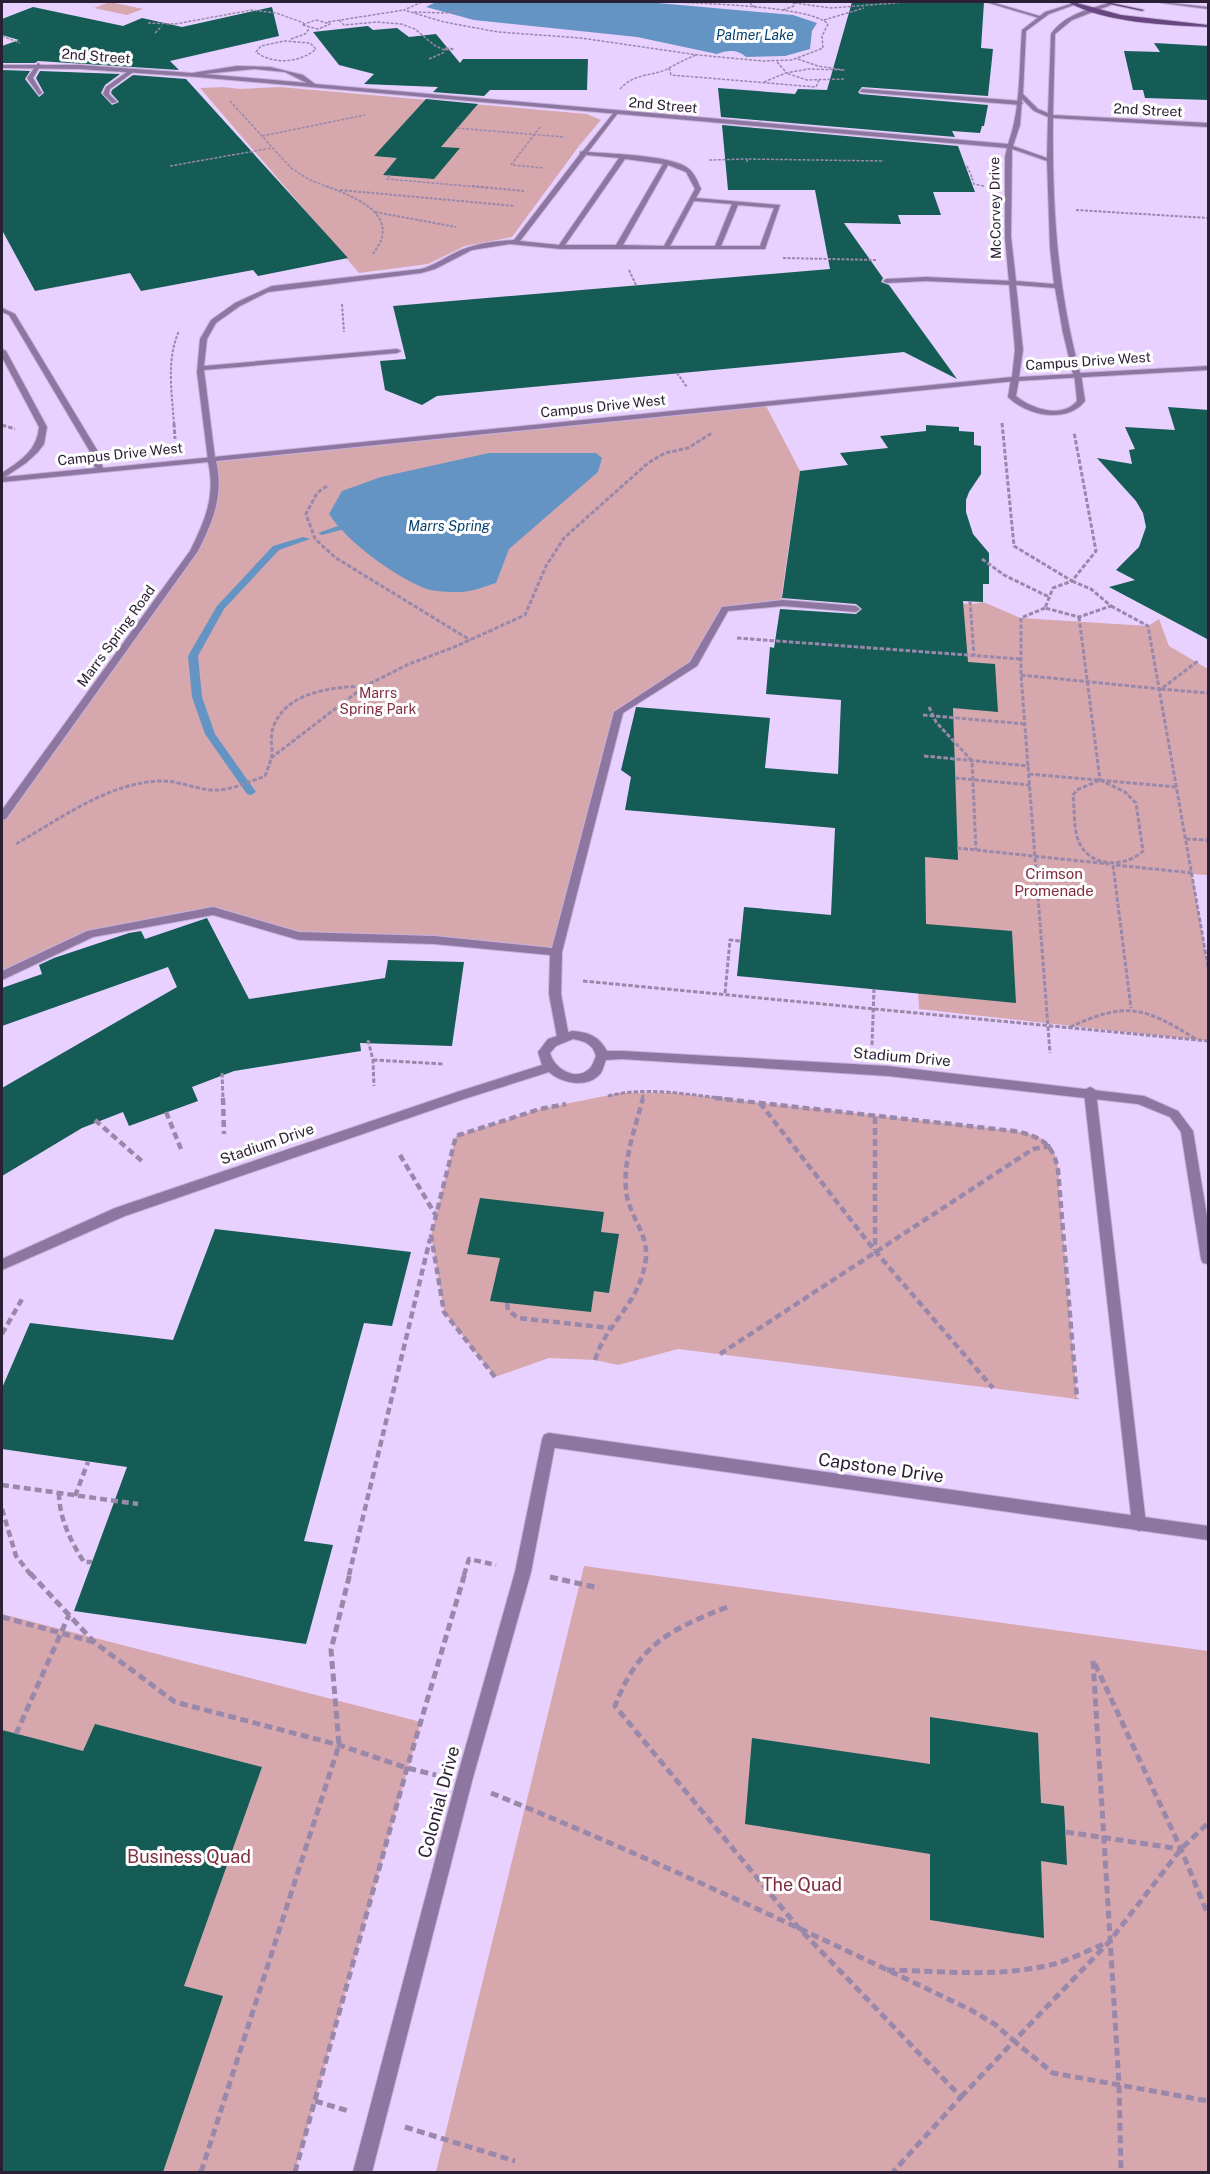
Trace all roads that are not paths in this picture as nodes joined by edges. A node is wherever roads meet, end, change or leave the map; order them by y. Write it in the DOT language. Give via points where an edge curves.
graph roads {
  1 [pos="988,2"];
  2 [pos="1075,2"];
  3 [pos="1102,2"];
  4 [pos="1162,2"];
  5 [pos="1109,4"];
  6 [pos="1209,8"];
  7 [pos="1094,10"];
  8 [pos="1145,11"];
  9 [pos="1041,17"];
  10 [pos="1209,26"];
  11 [pos="38,65"];
  12 [pos="2,66"];
  13 [pos="133,70"];
  14 [pos="189,75"];
  15 [pos="314,85"];
  16 [pos="862,91"];
  17 [pos="39,93"];
  18 [pos="1020,94"];
  19 [pos="114,102"];
  20 [pos="1020,103"];
  21 [pos="615,113"];
  22 [pos="1050,116"];
  23 [pos="1209,125"];
  24 [pos="1009,146"];
  25 [pos="582,153"];
  26 [pos="622,158"];
  27 [pos="1048,160"];
  28 [pos="666,163"];
  29 [pos="691,199"];
  30 [pos="736,203"];
  31 [pos="516,242"];
  32 [pos="619,246"];
  33 [pos="561,247"];
  34 [pos="666,248"];
  35 [pos="717,248"];
  36 [pos="886,281"];
  37 [pos="1012,283"];
  38 [pos="1057,286"];
  39 [pos="2,310"];
  40 [pos="2,351"];
  41 [pos="397,351"];
  42 [pos="201,368"];
  43 [pos="1209,368"];
  44 [pos="1077,374"];
  45 [pos="1015,379"];
  46 [pos="212,458"];
  47 [pos="100,470"];
  48 [pos="2,478"];
  49 [pos="856,609"];
  50 [pos="2,817"];
  51 [pos="556,952"];
  52 [pos="2,976"];
  53 [pos="563,1037"];
  54 [pos="602,1056"];
  55 [pos="549,1068"];
  56 [pos="1090,1092"];
  57 [pos="1209,1259"];
  58 [pos="2,1265"];
  59 [pos="549,1440"];
  60 [pos="1140,1524"];
  61 [pos="1209,1533"];
  62 [pos="362,2172"];
  1 -- 9 [label="street"];
  2 -- 7 [label="street"];
  2 -- 9 [label="street, McCorvey Drive"];
  3 -- 5 [label="street"];
  4 -- 6 [label="street"];
  5 -- 7 [label="street"];
  5 -- 8 [label="street"];
  7 -- 10 [label="street"];
  7 -- 22 [label="street" via="1055,29"];
  9 -- 18 [label="street, McCorvey Drive" via="1024,30"];
  11 -- 12 [label="street, 2nd Street"];
  11 -- 13 [label="street, 2nd Street"];
  11 -- 17 [label="street" via="30,78"];
  13 -- 14 [label="street, 2nd Street"];
  13 -- 19 [label="street" via="108,88 106,94"];
  14 -- 15 [label="street, 2nd Street"];
  14 -- 15 [label="street, 2nd Street" via="226,68 266,69 302,75"];
  15 -- 21 [label="street, 2nd Street"];
  16 -- 20 [label="street"];
  18 -- 20 [label="street, McCorvey Drive"];
  18 -- 22 [label="street" via="1036,110"];
  20 -- 24 [label="street, McCorvey Drive"];
  21 -- 24 [label="street, 2nd Street"];
  21 -- 25 [label="street"];
  22 -- 23 [label="street, 2nd Street"];
  22 -- 27 [label="street"];
  24 -- 27 [label="street, 2nd Street"];
  24 -- 37 [label="street, McCorvey Drive"];
  25 -- 26 [label="street"];
  25 -- 31 [label="street"];
  26 -- 28 [label="street"];
  26 -- 33 [label="street"];
  27 -- 38 [label="street"];
  28 -- 29 [label="street" via="685,168 692,175 698,189"];
  28 -- 32 [label="street"];
  29 -- 30 [label="street"];
  29 -- 34 [label="street"];
  30 -- 35 [label="street"];
  30 -- 35 [label="street, Marrs Spring Road" via="778,206 763,248"];
  31 -- 33 [label="street, Marrs Spring Road"];
  31 -- 42 [label="street, Marrs Spring Road" via="464,251 432,269 272,288 210,323 202,338"];
  32 -- 33 [label="street, Marrs Spring Road"];
  32 -- 34 [label="street, Marrs Spring Road"];
  34 -- 35 [label="street, Marrs Spring Road"];
  36 -- 37 [label="street"];
  37 -- 38 [label="street"];
  37 -- 45 [label="street, McCorvey Drive" via="1019,350"];
  38 -- 44 [label="street"];
  39 -- 47 [label="street" via="12,314 93,450"];
  40 -- 48 [label="street" via="43,427 38,448"];
  41 -- 42 [label="street"];
  42 -- 46 [label="street, Marrs Spring Road"];
  43 -- 44 [label="street, Campus Drive West"];
  44 -- 45 [label="street, Campus Drive West"];
  44 -- 45 [label="street" via="1081,401 1073,410 1062,412 1036,410 1018,403 1012,397"];
  45 -- 46 [label="street, Campus Drive West"];
  46 -- 47 [label="street, Campus Drive West"];
  46 -- 50 [label="street, Marrs Spring Road" via="217,476 216,497 194,550"];
  47 -- 48 [label="street, Campus Drive West"];
  49 -- 51 [label="street" via="783,603 725,609 694,664 619,711"];
  51 -- 52 [label="street" via="434,940 299,936 213,911 91,934"];
  51 -- 53 [label="street" via="555,994"];
  53 -- 54 [label="street" via="589,1038 596,1042"];
  53 -- 55 [label="street" via="554,1041 544,1054"];
  54 -- 55 [label="street" via="597,1069 583,1077 564,1078"];
  54 -- 56 [label="street, Stadium Drive" via="871,1070"];
  55 -- 58 [label="street, Stadium Drive" via="120,1212"];
  56 -- 57 [label="street, Stadium Drive" via="1140,1099 1173,1114 1187,1131"];
  56 -- 60 [label="street"];
  59 -- 60 [label="street, Capstone Drive"];
  59 -- 62 [label="street, Colonial Drive" via="523,1572"];
  60 -- 61 [label="street, Capstone Drive"];
}
